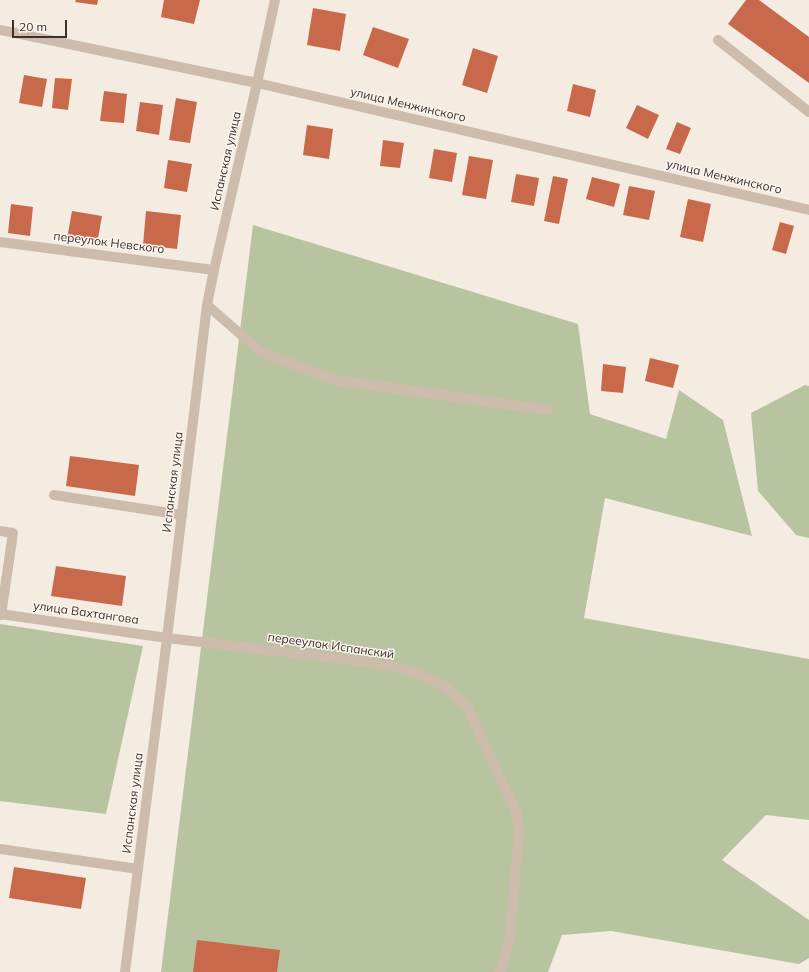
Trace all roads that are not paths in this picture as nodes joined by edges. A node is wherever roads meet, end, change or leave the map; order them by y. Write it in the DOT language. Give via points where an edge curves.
graph roads {
  1 [pos="275,0"];
  2 [pos="0,30"];
  3 [pos="718,40"];
  4 [pos="257,83"];
  5 [pos="809,112"];
  6 [pos="809,210"];
  7 [pos="0,242"];
  8 [pos="214,270"];
  9 [pos="207,305"];
  10 [pos="548,410"];
  11 [pos="54,495"];
  12 [pos="182,515"];
  13 [pos="0,531"];
  14 [pos="1,614"];
  15 [pos="167,638"];
  16 [pos="0,849"];
  17 [pos="138,869"];
  18 [pos="125,972"];
  19 [pos="499,972"];
  1 -- 4 [label="street, Испанская улица"];
  2 -- 4 [label="street, улица Менжинского"];
  3 -- 5 [label="street"];
  4 -- 6 [label="street, улица Менжинского"];
  4 -- 8 [label="street, Испанская улица"];
  7 -- 8 [label="street, переулок Невского"];
  8 -- 9 [label="street, Испанская улица"];
  9 -- 10 [label="street" via="261,352 335,380"];
  9 -- 12 [label="street, Испанская улица"];
  11 -- 12 [label="street"];
  12 -- 15 [label="street, Испанская улица"];
  13 -- 14 [label="street" via="14,533"];
  14 -- 15 [label="street, улица Вахтангова"];
  15 -- 17 [label="street, Испанская улица"];
  15 -- 19 [label="street, перееулок Испанский" via="376,663 413,672 444,686 468,708 516,812 519,831 510,936"];
  16 -- 17 [label="street"];
  17 -- 18 [label="street, Испанская улица"];
}
